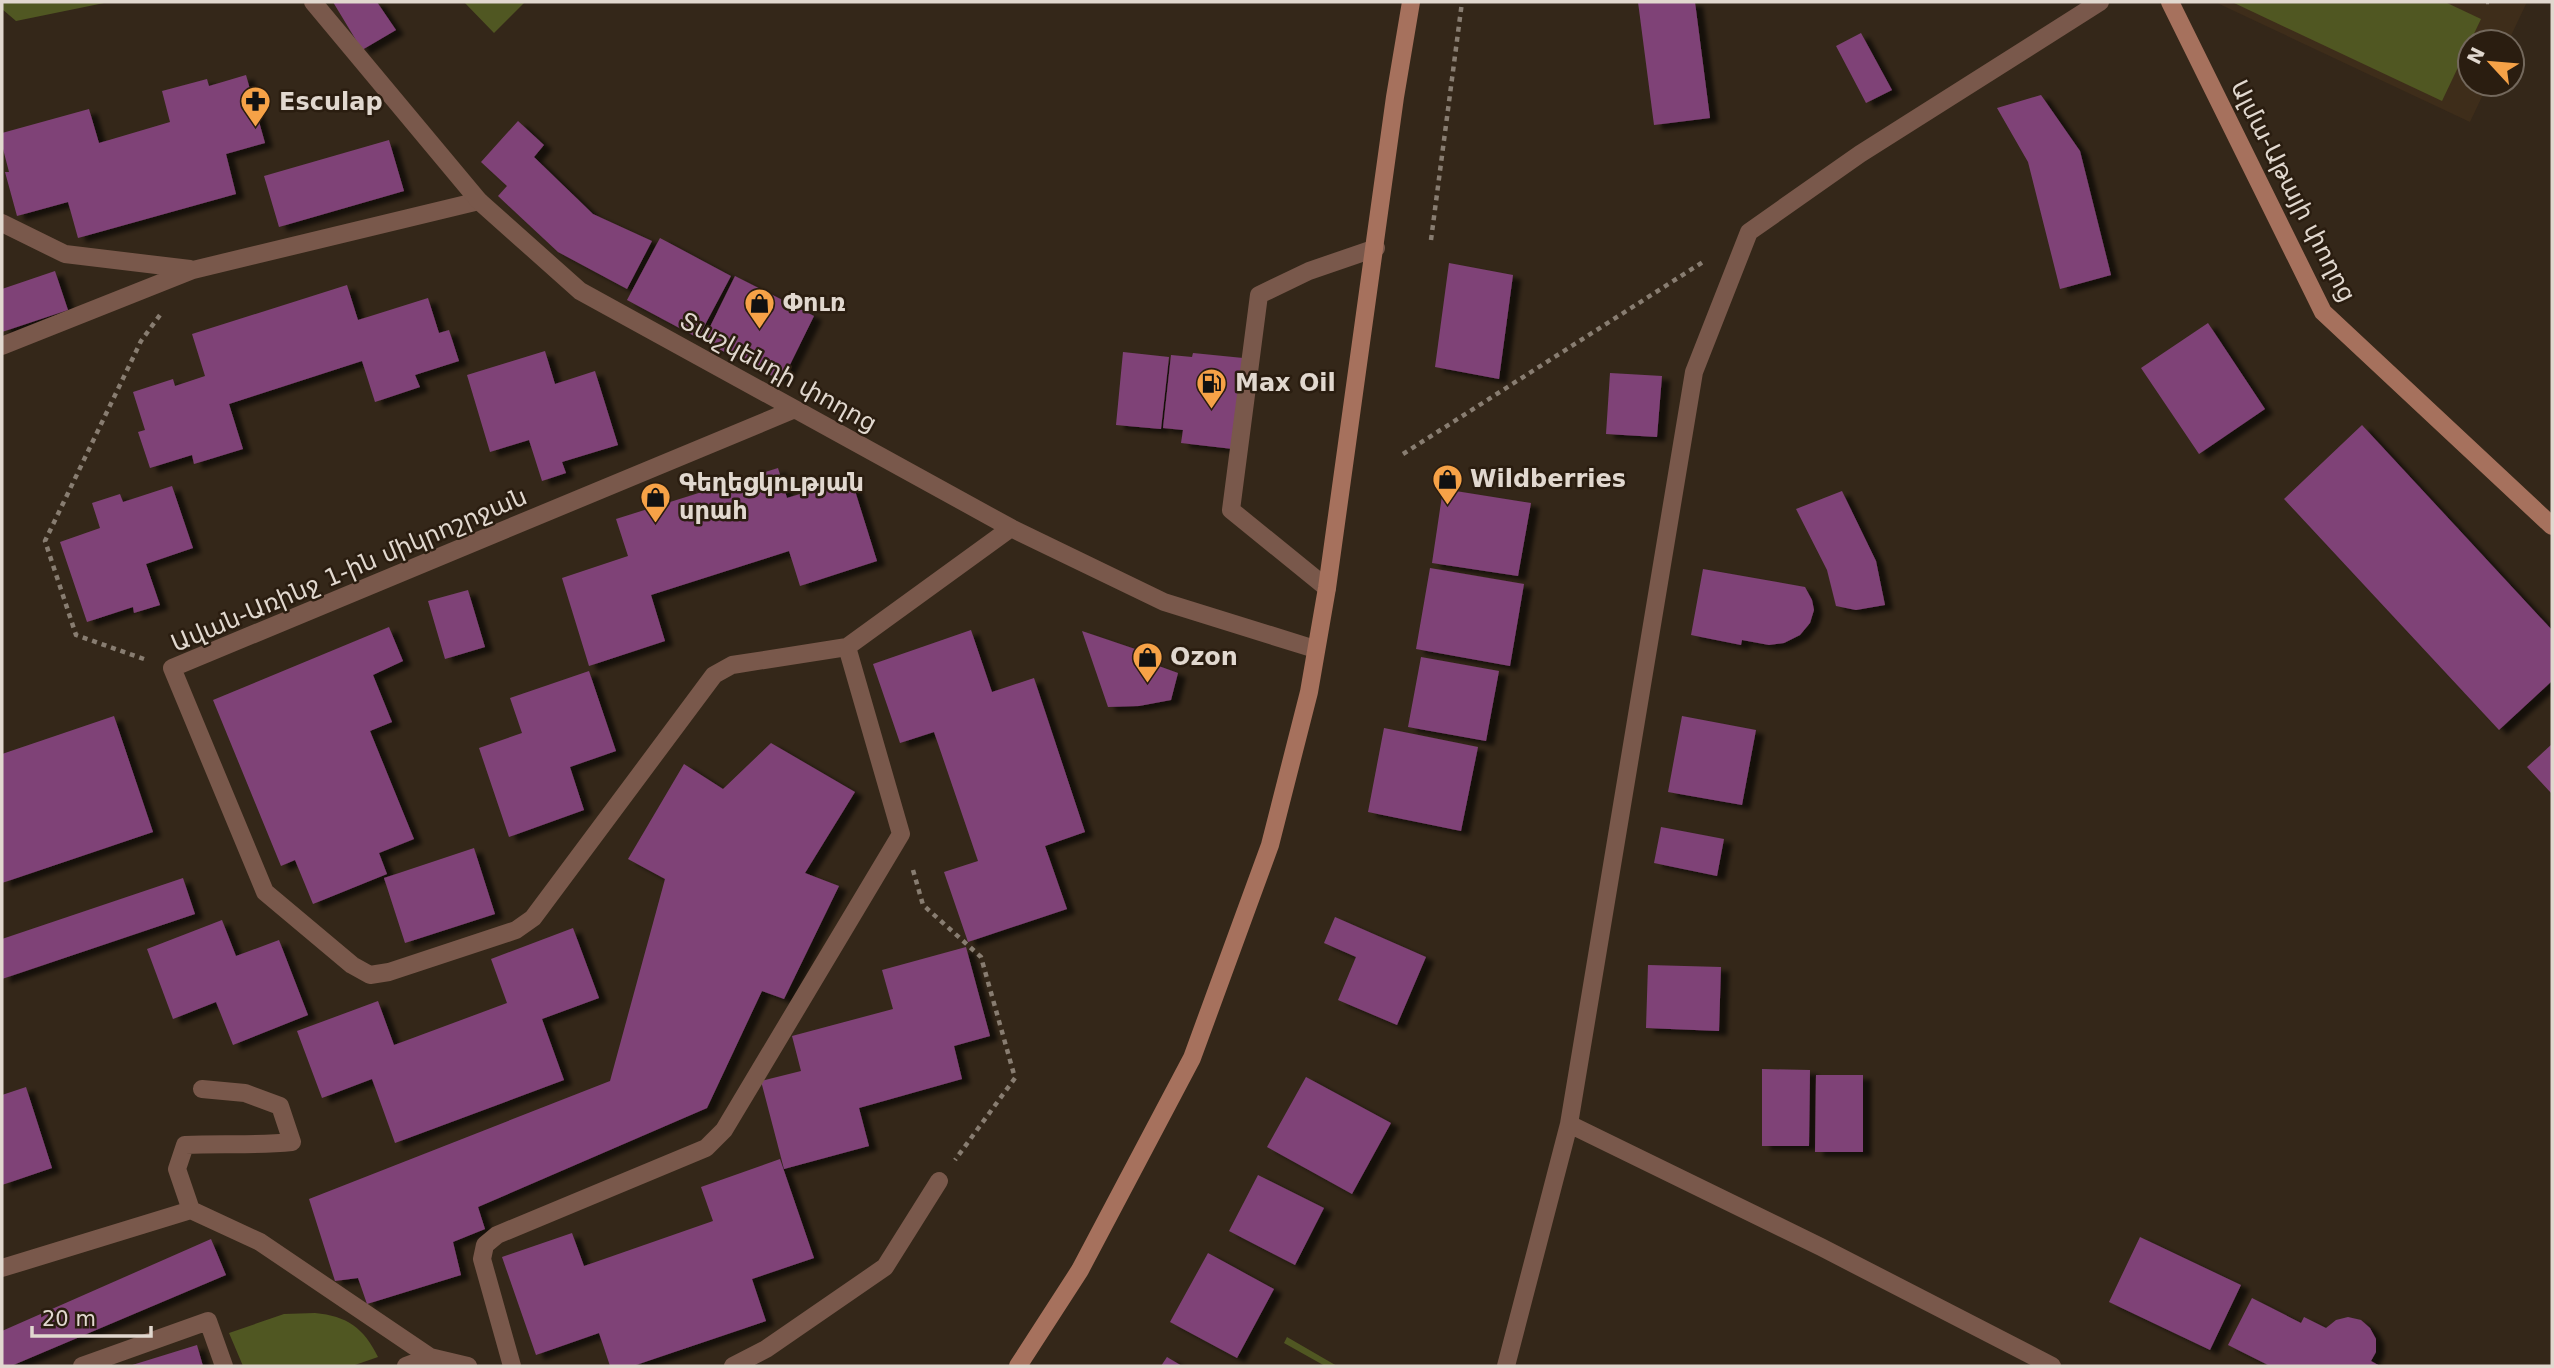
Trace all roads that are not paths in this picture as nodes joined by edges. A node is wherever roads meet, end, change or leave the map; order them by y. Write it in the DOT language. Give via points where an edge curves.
graph roads {
  1 [pos="313,2"];
  2 [pos="1411,2"];
  3 [pos="2099,2"];
  4 [pos="2170,2"];
  5 [pos="479,201"];
  6 [pos="2,223"];
  7 [pos="1376,248"];
  8 [pos="193,270"];
  9 [pos="2,346"];
  10 [pos="795,409"];
  11 [pos="2552,526"];
  12 [pos="1011,528"];
  13 [pos="1327,588"];
  14 [pos="847,647"];
  15 [pos="1315,649"];
  16 [pos="202,1089"];
  17 [pos="1569,1124"];
  18 [pos="939,1181"];
  19 [pos="191,1210"];
  20 [pos="2,1268"];
  21 [pos="430,1357"];
  22 [pos="82,1366"];
  23 [pos="224,1366"];
  24 [pos="406,1366"];
  25 [pos="468,1366"];
  26 [pos="512,1366"];
  27 [pos="733,1366"];
  28 [pos="1018,1366"];
  29 [pos="1506,1366"];
  30 [pos="2052,1366"];
  1 -- 5 [label="street, Տաշկենդի փողոց"];
  2 -- 7 [label="main road"];
  3 -- 17 [label="street" via="1860,154 1749,232 1694,372"];
  4 -- 11 [label="main road, Ալմա-Աթայի փողոց" via="2323,312"];
  5 -- 8 [label="street"];
  5 -- 10 [label="street, Տաշկենդի փողոց" via="580,291"];
  6 -- 8 [label="street" via="65,254"];
  7 -- 13 [label="main road"];
  7 -- 13 [label="street" via="1309,271 1259,295 1231,510"];
  8 -- 9 [label="street"];
  10 -- 12 [label="street, Տաշկենդի փողոց"];
  10 -- 14 [label="street, Ավան-Առինջ 1-ին միկրոշրջան" via="172,668 265,892 370,975 516,930 533,918 714,675 732,665"];
  12 -- 14 [label="street, Ավան-Առինջ 1-ին միկրոշրջան"];
  12 -- 15 [label="street, Տաշկենդի փողոց" via="1164,602"];
  13 -- 15 [label="main road"];
  14 -- 26 [label="street" via="901,834 724,1130 706,1148 497,1235 485,1245 482,1259"];
  15 -- 28 [label="main road" via="1309,692 1270,845 1192,1058 1080,1270"];
  16 -- 19 [label="street" via="245,1093 280,1106 292,1142 185,1145 177,1169"];
  17 -- 29 [label="street"];
  17 -- 30 [label="street"];
  18 -- 27 [label="street" via="885,1267 766,1349"];
  19 -- 20 [label="street"];
  19 -- 21 [label="street" via="260,1242"];
  21 -- 24 [label="street"];
  21 -- 25 [label="street"];
  22 -- 23 [label="street" via="208,1321"];
}
